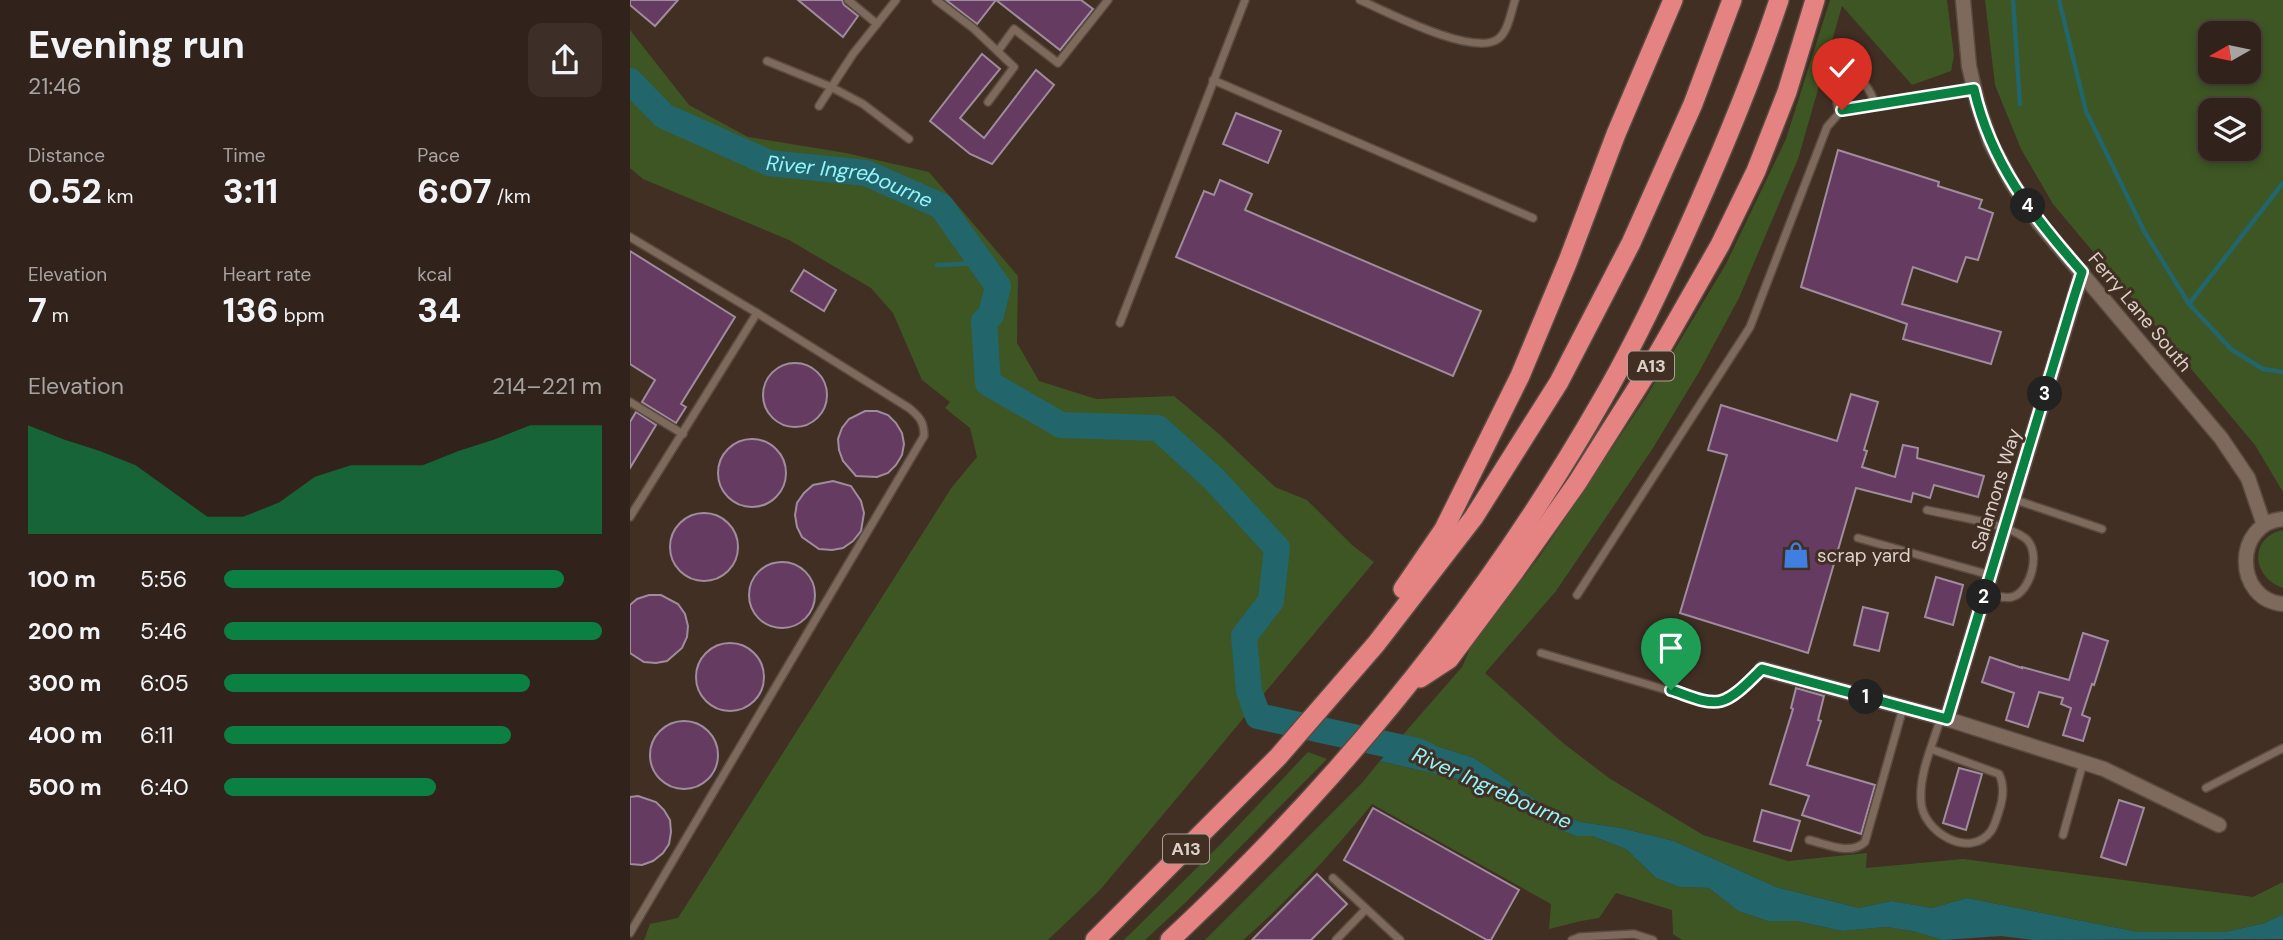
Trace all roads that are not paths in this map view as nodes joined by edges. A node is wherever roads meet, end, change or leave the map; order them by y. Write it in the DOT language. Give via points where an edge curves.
graph roads {
  1 [pos="848,0"];
  2 [pos="896,0"];
  3 [pos="936,0"];
  4 [pos="1108,0"];
  5 [pos="1245,0"];
  6 [pos="1360,0"];
  7 [pos="1515,0"];
  8 [pos="1674,0"];
  9 [pos="1732,0"];
  10 [pos="1779,0"];
  11 [pos="1815,0"];
  12 [pos="1963,0"];
  13 [pos="877,24"];
  14 [pos="998,51"];
  15 [pos="767,61"];
  16 [pos="1213,80"];
  17 [pos="831,87"];
  18 [pos="1974,89"];
  19 [pos="989,102"];
  20 [pos="1875,105"];
  21 [pos="819,106"];
  22 [pos="1839,112"];
  23 [pos="909,139"];
  24 [pos="1533,218"];
  25 [pos="630,237"];
  26 [pos="2082,272"];
  27 [pos="757,313"];
  28 [pos="1120,323"];
  29 [pos="630,402"];
  30 [pos="683,434"];
  31 [pos="2013,499"];
  32 [pos="1927,510"];
  33 [pos="630,517"];
  34 [pos="2283,519"];
  35 [pos="2264,525"];
  36 [pos="2005,528"];
  37 [pos="2102,529"];
  38 [pos="1858,538"];
  39 [pos="1991,575"];
  40 [pos="1985,592"];
  41 [pos="1577,595"];
  42 [pos="2283,604"];
  43 [pos="1376,643"];
  44 [pos="1541,653"];
  45 [pos="1762,669"];
  46 [pos="1404,691"];
  47 [pos="1903,707"];
  48 [pos="1944,718"];
  49 [pos="2283,748"];
  50 [pos="1931,749"];
  51 [pos="2084,762"];
  52 [pos="2206,788"];
  53 [pos="2219,825"];
  54 [pos="2063,835"];
  55 [pos="1809,840"];
  56 [pos="1333,878"];
  57 [pos="1366,909"];
  58 [pos="630,933"];
  59 [pos="1095,940"];
  60 [pos="1170,940"];
  61 [pos="1336,940"];
  62 [pos="1401,940"];
  63 [pos="1572,940"];
  64 [pos="1653,940"];
  1 -- 13 [label="lane"];
  2 -- 13 [label="lane"];
  3 -- 14 [label="lane"];
  4 -- 14 [label="lane" via="1058,63 1014,29"];
  5 -- 16 [label="lane"];
  6 -- 7 [label="lane" via="1448,38 1478,45 1500,38"];
  8 -- 43 [label="highway, A13" via="1510,398 1444,529 1392,605"];
  9 -- 43 [label="highway, A13" via="1693,104 1631,243 1559,382 1475,517"];
  10 -- 46 [label="highway, A13" via="1731,132 1669,271 1604,397 1512,547"];
  11 -- 46 [label="highway, A13" via="1787,92 1751,181 1651,366 1577,483 1457,649"];
  12 -- 18 [label="street, Ferry Lane South"];
  13 -- 17 [label="lane"];
  14 -- 19 [label="lane" via="1014,67"];
  15 -- 17 [label="lane"];
  16 -- 24 [label="lane"];
  16 -- 28 [label="lane"];
  17 -- 21 [label="lane"];
  17 -- 23 [label="lane" via="863,104"];
  18 -- 20 [label="lane"];
  18 -- 26 [label="street, Ferry Lane South" via="1991,144 2012,183 2039,223"];
  20 -- 22 [label="lane"];
  20 -- 22 [label="lane" via="1872,93 1848,69 1837,103"];
  22 -- 41 [label="lane" via="1825,130 1750,327"];
  25 -- 27 [label="lane"];
  26 -- 31 [label="street, Salamons Way"];
  26 -- 35 [label="street, Ferry Lane South" via="2221,438 2248,478"];
  27 -- 30 [label="lane"];
  27 -- 58 [label="lane" via="909,408 920,417 924,436"];
  29 -- 30 [label="lane"];
  30 -- 33 [label="lane"];
  31 -- 36 [label="street, Salamons Way"];
  31 -- 37 [label="lane"];
  32 -- 36 [label="lane"];
  34 -- 35 [label="street"];
  35 -- 42 [label="street" via="2247,547 2247,575 2264,597"];
  36 -- 39 [label="street, Salamons Way"];
  36 -- 40 [label="lane" via="2030,542 2031,572 2020,593 2011,598"];
  38 -- 39 [label="lane"];
  39 -- 40 [label="street, Salamons Way"];
  40 -- 48 [label="street, Salamons Way"];
  43 -- 59 [label="highway, A13" via="1278,757"];
  44 -- 45 [label="lane" via="1704,701 1721,702"];
  45 -- 47 [label="street"];
  46 -- 60 [label="highway, A13" via="1271,842"];
  47 -- 48 [label="street"];
  47 -- 55 [label="lane" via="1865,842 1848,849"];
  48 -- 50 [label="lane"];
  48 -- 51 [label="street"];
  49 -- 52 [label="lane"];
  50 -- 50 [label="lane" via="1921,789 1929,825 1948,838 1980,840 1991,832 2002,803 1999,774"];
  51 -- 53 [label="street"];
  51 -- 54 [label="lane"];
  56 -- 57 [label="lane"];
  57 -- 61 [label="lane"];
  57 -- 62 [label="lane"];
  63 -- 64 [label="lane" via="1634,934"];
}
